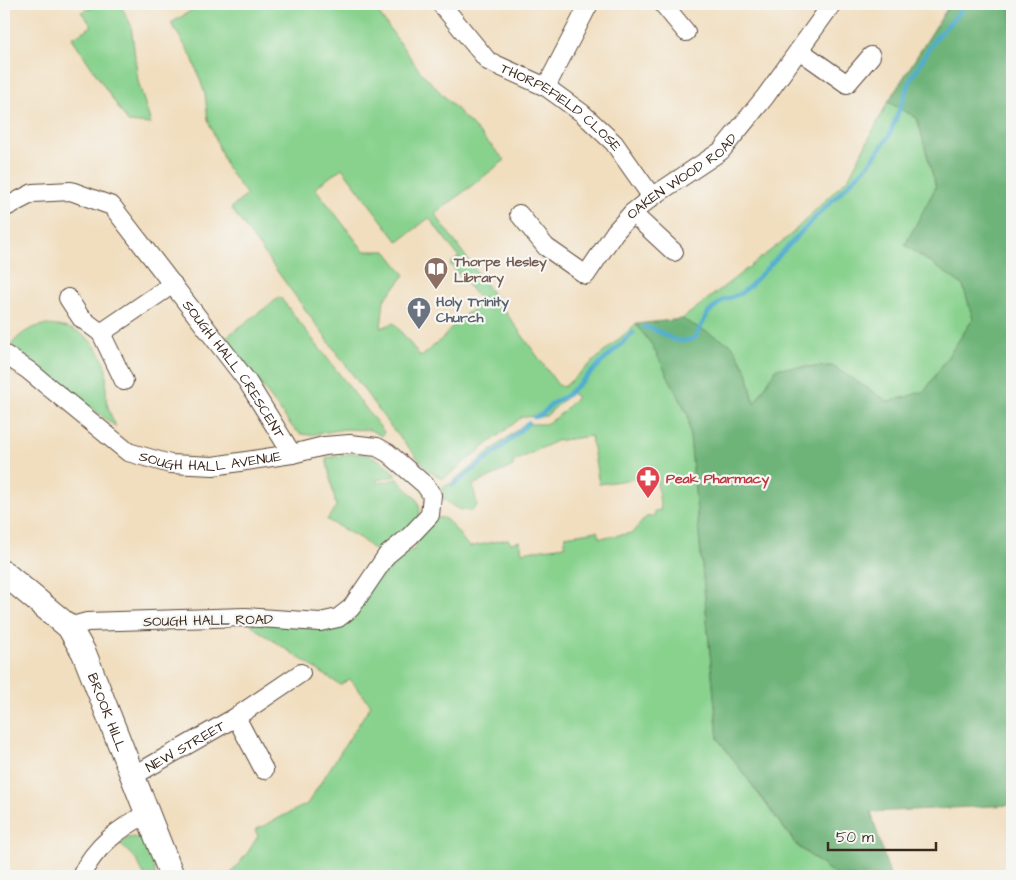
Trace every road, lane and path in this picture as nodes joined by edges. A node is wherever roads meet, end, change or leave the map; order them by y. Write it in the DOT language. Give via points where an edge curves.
graph roads {
  1 [pos="443,4"];
  2 [pos="589,4"];
  3 [pos="663,4"];
  4 [pos="832,4"];
  5 [pos="686,32"];
  6 [pos="799,50"];
  7 [pos="871,56"];
  8 [pos="546,87"];
  9 [pos="652,197"];
  10 [pos="4,208"];
  11 [pos="519,214"];
  12 [pos="632,214"];
  13 [pos="674,252"];
  14 [pos="173,284"];
  15 [pos="68,298"];
  16 [pos="101,333"];
  17 [pos="4,354"];
  18 [pos="124,381"];
  19 [pos="292,454"];
  20 [pos="432,496"];
  21 [pos="4,573"];
  22 [pos="69,627"];
  23 [pos="302,673"];
  24 [pos="236,716"];
  25 [pos="264,770"];
  26 [pos="133,776"];
  27 [pos="148,813"];
  28 [pos="81,876"];
  29 [pos="172,876"];
  1 -- 8 [label="street, THORPEFIELD CLOSE" via="488,60"];
  2 -- 8 [label="street"];
  3 -- 5 [label="street"];
  4 -- 6 [label="street, OAKEN WOOD ROAD"];
  6 -- 7 [label="street" via="847,84"];
  6 -- 9 [label="street, OAKEN WOOD ROAD" via="721,151"];
  8 -- 9 [label="street, THORPEFIELD CLOSE" via="582,113 614,143"];
  9 -- 12 [label="street, OAKEN WOOD ROAD"];
  10 -- 14 [label="street, SOUGH HALL CRESCENT" via="32,193 71,191 112,206"];
  11 -- 12 [label="street, OAKEN WOOD ROAD" via="546,247 586,275 615,232"];
  12 -- 13 [label="street"];
  14 -- 16 [label="street, SOUGH HALL CRESCENT"];
  14 -- 19 [label="street, SOUGH HALL CRESCENT" via="247,381"];
  15 -- 16 [label="street" via="81,318"];
  16 -- 18 [label="street"];
  17 -- 19 [label="street, SOUGH HALL AVENUE" via="128,452 170,464 214,466"];
  19 -- 20 [label="street, SOUGH HALL AVENUE" via="324,446 377,447 425,485"];
  20 -- 22 [label="street, SOUGH HALL ROAD" via="430,514 387,555 351,608 338,618 320,622 245,617 87,622"];
  21 -- 22 [label="main road, BROOK HILL"];
  22 -- 26 [label="main road, BROOK HILL" via="84,653"];
  23 -- 24 [label="street, NEW STREET"];
  24 -- 25 [label="street, NEW STREET"];
  24 -- 26 [label="street, NEW STREET"];
  26 -- 27 [label="main road, BROOK HILL"];
  27 -- 28 [label="street" via="116,832 97,849"];
  27 -- 29 [label="main road, BROOK HILL"];
}
